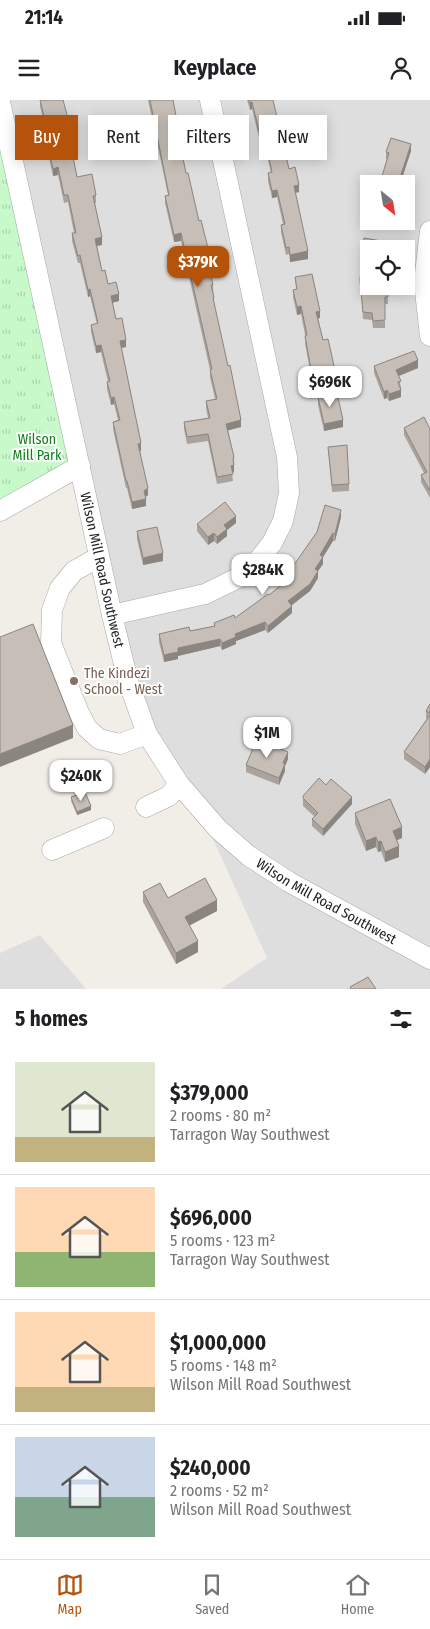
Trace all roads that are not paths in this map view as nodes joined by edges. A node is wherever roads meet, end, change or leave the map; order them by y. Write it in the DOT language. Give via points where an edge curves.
graph roads {
  1 [pos="210,100"];
  2 [pos="0,102"];
  3 [pos="430,231"];
  4 [pos="430,336"];
  5 [pos="80,466"];
  6 [pos="0,511"];
  7 [pos="100,557"];
  8 [pos="112,615"];
  9 [pos="147,734"];
  10 [pos="179,784"];
  11 [pos="146,806"];
  12 [pos="104,828"];
  13 [pos="52,850"];
  14 [pos="430,959"];
  1 -- 8 [label="street" via="287,457 289,493 272,543 238,578 205,594"];
  2 -- 5 [label="street, Wilson Mill Road Southwest"];
  3 -- 4 [label="street" via="424,282"];
  5 -- 6 [label="street"];
  5 -- 7 [label="street, Wilson Mill Road Southwest"];
  7 -- 8 [label="street, Wilson Mill Road Southwest"];
  7 -- 9 [label="street" via="74,571 60,588 52,610 50,643 87,728 99,739 120,744"];
  8 -- 9 [label="street, Wilson Mill Road Southwest" via="128,681"];
  9 -- 10 [label="street, Wilson Mill Road Southwest"];
  10 -- 11 [label="street" via="169,796"];
  10 -- 14 [label="street, Wilson Mill Road Southwest" via="218,829 249,856 288,882"];
  12 -- 13 [label="street"];
}
